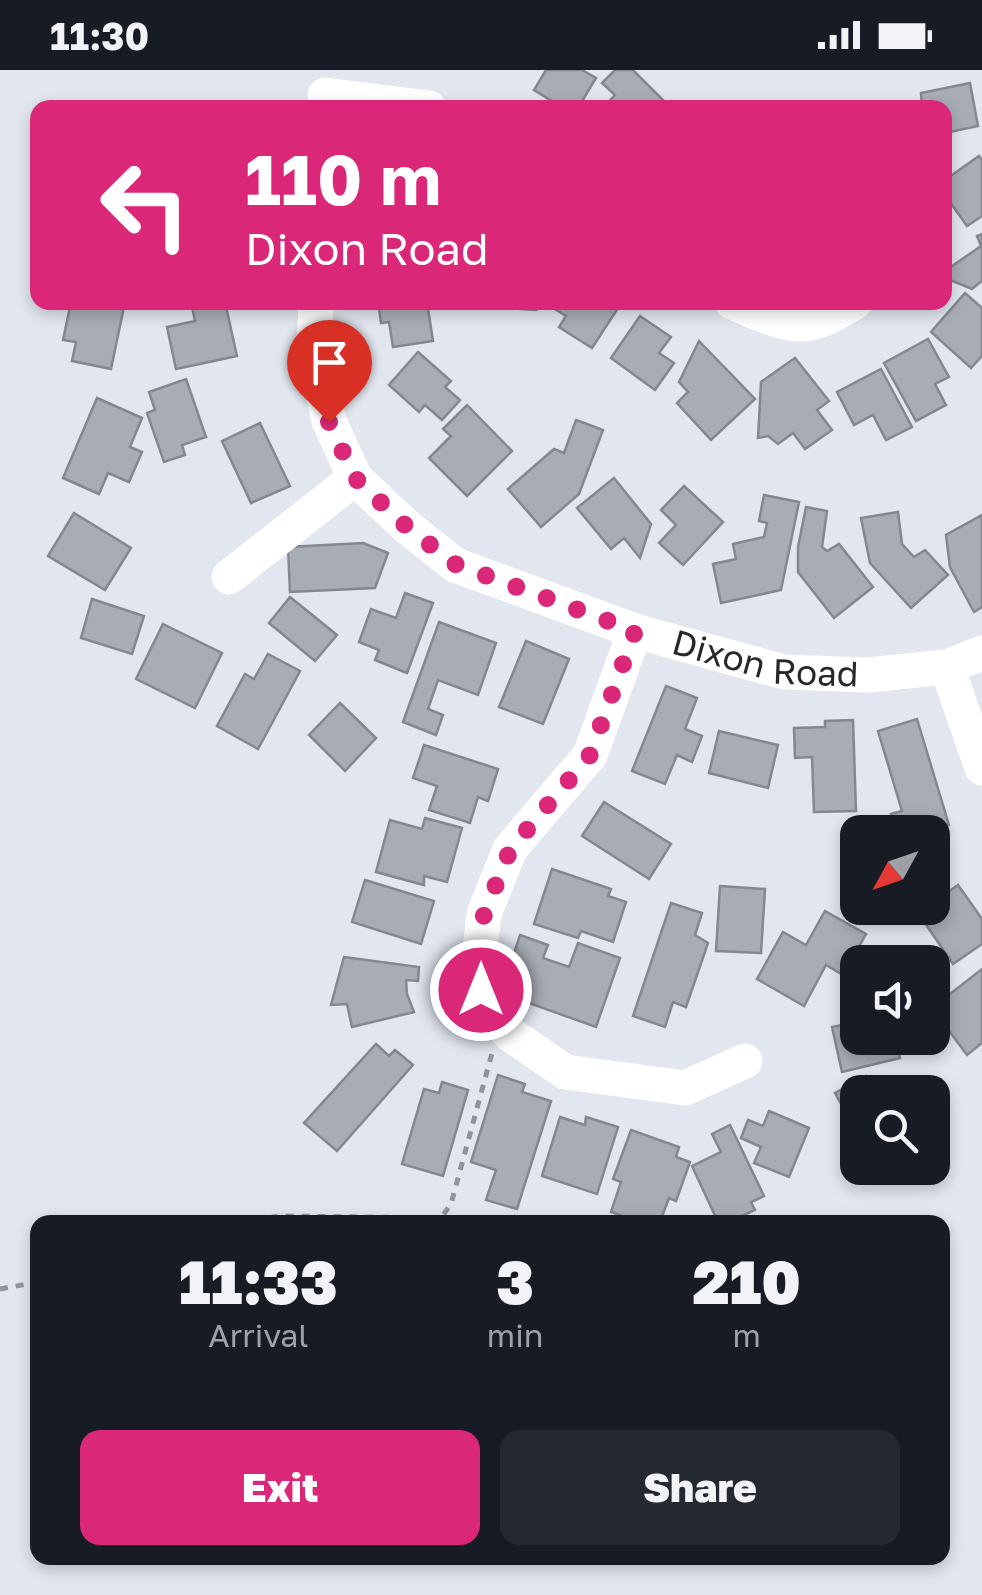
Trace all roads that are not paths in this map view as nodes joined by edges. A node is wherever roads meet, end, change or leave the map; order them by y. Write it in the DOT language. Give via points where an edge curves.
graph roads {
  1 [pos="325,91"];
  2 [pos="380,100"];
  3 [pos="316,310"];
  4 [pos="752,310"];
  5 [pos="842,310"];
  6 [pos="355,478"];
  7 [pos="229,577"];
  8 [pos="635,631"];
  9 [pos="982,653"];
  10 [pos="947,667"];
  11 [pos="982,768"];
  12 [pos="746,1061"];
  1 -- 2 [label="street"];
  3 -- 6 [label="street, Dixon Road" via="314,352 329,422"];
  4 -- 5 [label="street" via="803,324"];
  6 -- 7 [label="street"];
  6 -- 8 [label="street, Dixon Road" via="455,564"];
  8 -- 10 [label="street, Dixon Road" via="784,672 868,675"];
  8 -- 12 [label="street" via="590,755 510,850 484,914 481,990 510,1034 566,1072 685,1088"];
  9 -- 10 [label="street, Dixon Road"];
  10 -- 11 [label="street"];
}
